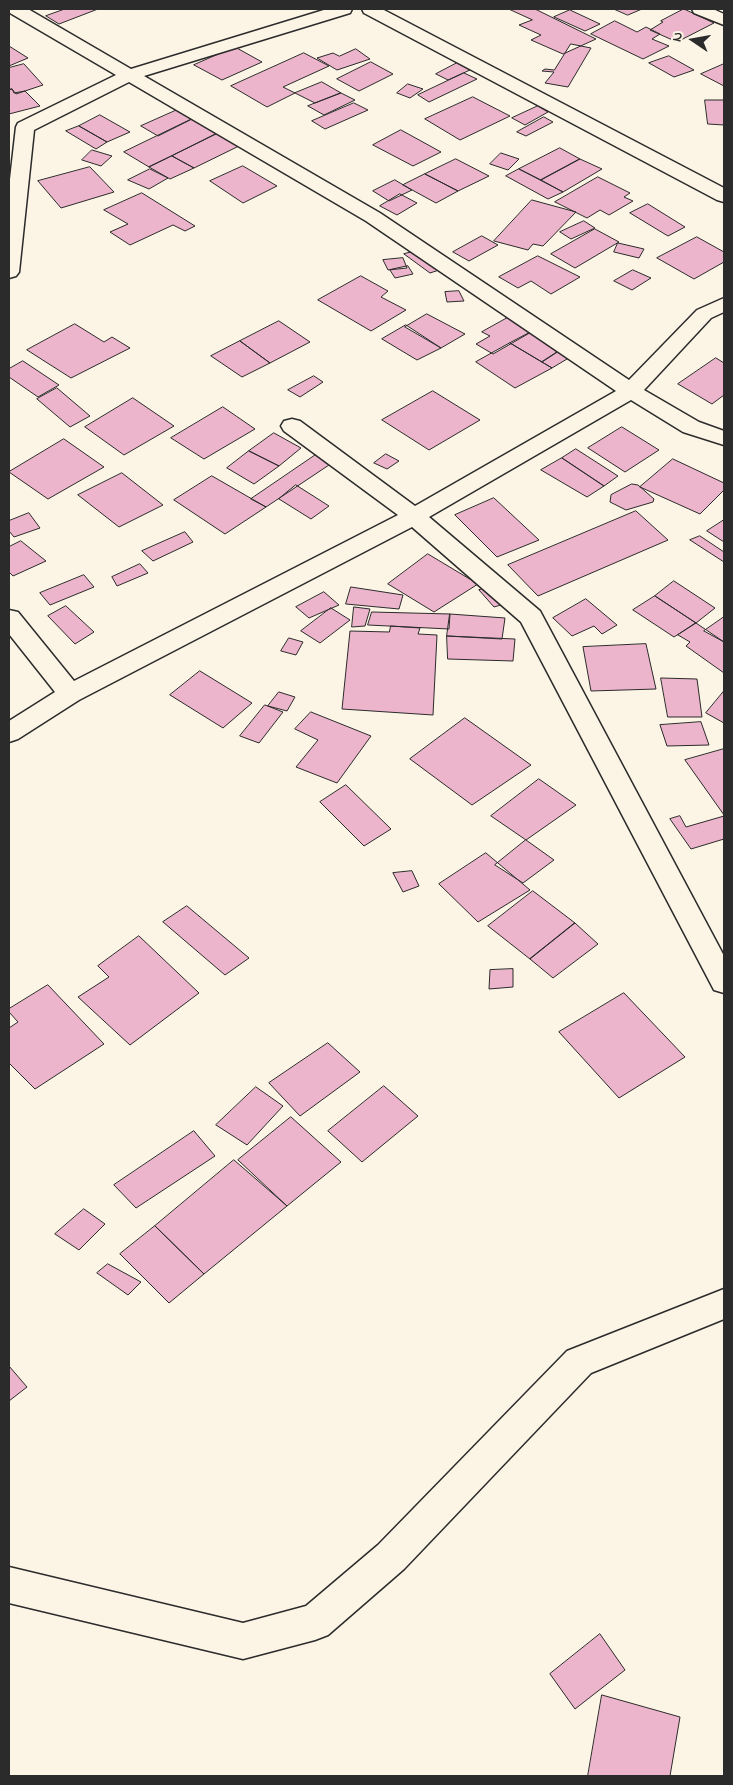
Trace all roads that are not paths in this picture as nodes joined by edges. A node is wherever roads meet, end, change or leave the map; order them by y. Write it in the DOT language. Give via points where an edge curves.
graph roads {
  1 [pos="16,9"];
  2 [pos="344,9"];
  3 [pos="370,9"];
  4 [pos="700,9"];
  5 [pos="724,20"];
  6 [pos="129,75"];
  7 [pos="724,196"];
  8 [pos="9,272"];
  9 [pos="724,304"];
  10 [pos="631,391"];
  11 [pos="292,426"];
  12 [pos="724,438"];
  13 [pos="414,516"];
  14 [pos="9,618"];
  15 [pos="70,694"];
  16 [pos="9,733"];
  17 [pos="724,982"];
  18 [pos="724,1304"];
  19 [pos="9,1585"];
  1 -- 6 [label="street"];
  2 -- 6 [label="street"];
  3 -- 7 [label="street"];
  4 -- 5 [label="street"];
  6 -- 8 [label="street" via="25,127"];
  6 -- 10 [label="street" via="373,216"];
  9 -- 10 [label="street" via="704,314"];
  10 -- 12 [label="street" via="692,428"];
  10 -- 13 [label="street"];
  11 -- 13 [label="street"];
  13 -- 15 [label="street"];
  13 -- 17 [label="street" via="531,617"];
  14 -- 15 [label="street"];
  15 -- 16 [label="street"];
  18 -- 19 [label="street" via="579,1362 391,1557 315,1622 243,1641"];
}
